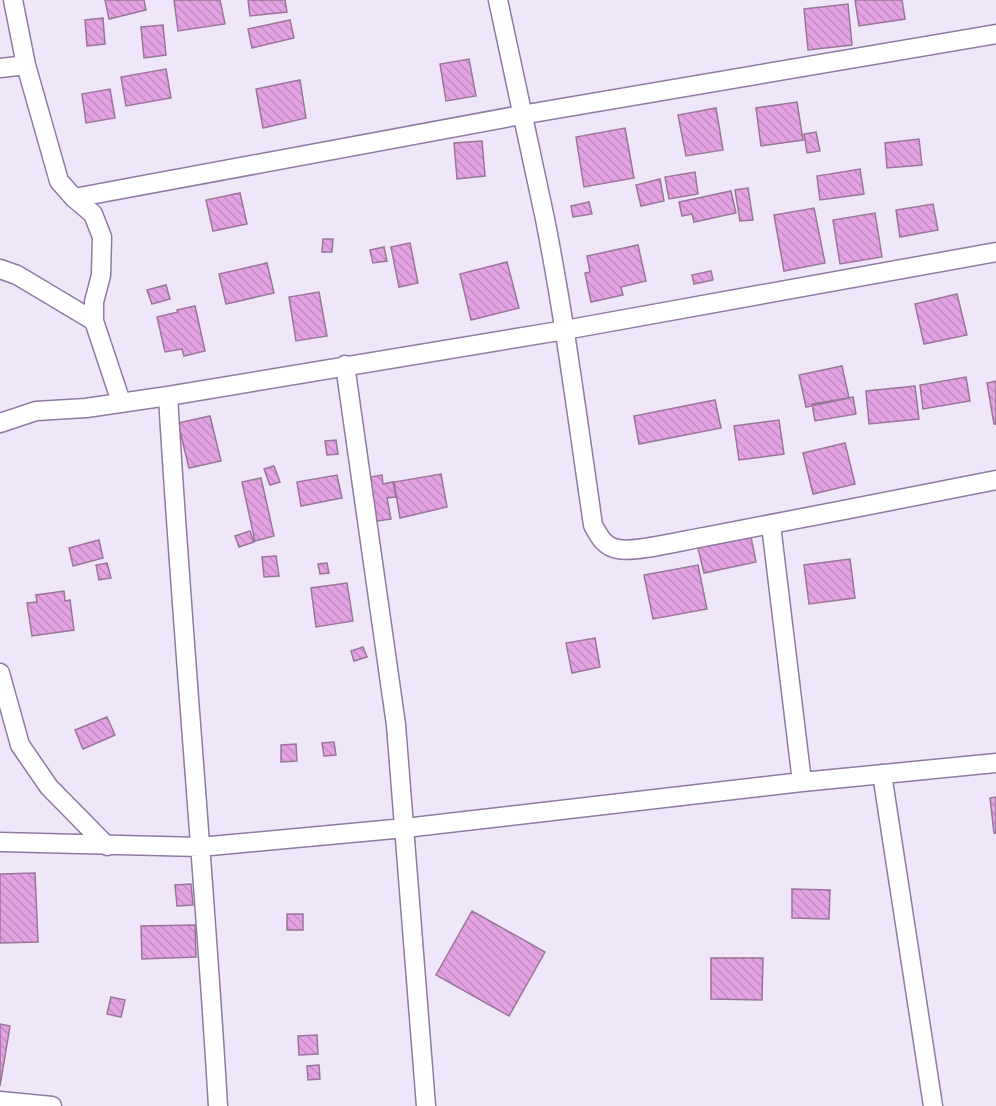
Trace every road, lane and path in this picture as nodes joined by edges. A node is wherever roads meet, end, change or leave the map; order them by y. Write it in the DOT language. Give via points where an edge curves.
graph roads {
  1 [pos="13,0"];
  2 [pos="498,0"];
  3 [pos="996,34"];
  4 [pos="26,65"];
  5 [pos="0,68"];
  6 [pos="521,115"];
  7 [pos="74,198"];
  8 [pos="996,252"];
  9 [pos="0,269"];
  10 [pos="94,321"];
  11 [pos="565,330"];
  12 [pos="345,365"];
  13 [pos="168,396"];
  14 [pos="121,402"];
  15 [pos="0,423"];
  16 [pos="996,480"];
  17 [pos="771,525"];
  18 [pos="0,673"];
  19 [pos="996,763"];
  20 [pos="882,774"];
  21 [pos="802,782"];
  22 [pos="405,828"];
  23 [pos="0,842"];
  24 [pos="107,846"];
  25 [pos="200,847"];
  26 [pos="0,1101"];
  27 [pos="52,1106"];
  28 [pos="218,1106"];
  29 [pos="426,1106"];
  30 [pos="933,1106"];
  1 -- 4 [label="street"];
  2 -- 6 [label="street"];
  3 -- 6 [label="street"];
  4 -- 5 [label="street"];
  4 -- 7 [label="street" via="58,181"];
  6 -- 7 [label="street"];
  6 -- 11 [label="street"];
  7 -- 10 [label="street" via="93,214 102,237"];
  8 -- 11 [label="street"];
  9 -- 10 [label="street"];
  10 -- 14 [label="street"];
  11 -- 12 [label="street"];
  11 -- 17 [label="street" via="593,525 608,546 620,550 644,547"];
  12 -- 13 [label="street"];
  12 -- 22 [label="street" via="396,725"];
  13 -- 14 [label="street"];
  13 -- 25 [label="street"];
  14 -- 15 [label="street" via="36,411"];
  16 -- 17 [label="street"];
  17 -- 21 [label="street"];
  18 -- 24 [label="street" via="20,745 49,787"];
  19 -- 20 [label="street"];
  20 -- 21 [label="street"];
  20 -- 30 [label="street"];
  21 -- 22 [label="street"];
  22 -- 25 [label="street"];
  22 -- 29 [label="street"];
  23 -- 24 [label="street"];
  24 -- 25 [label="street"];
  25 -- 28 [label="street"];
  26 -- 27 [label="street"];
}
